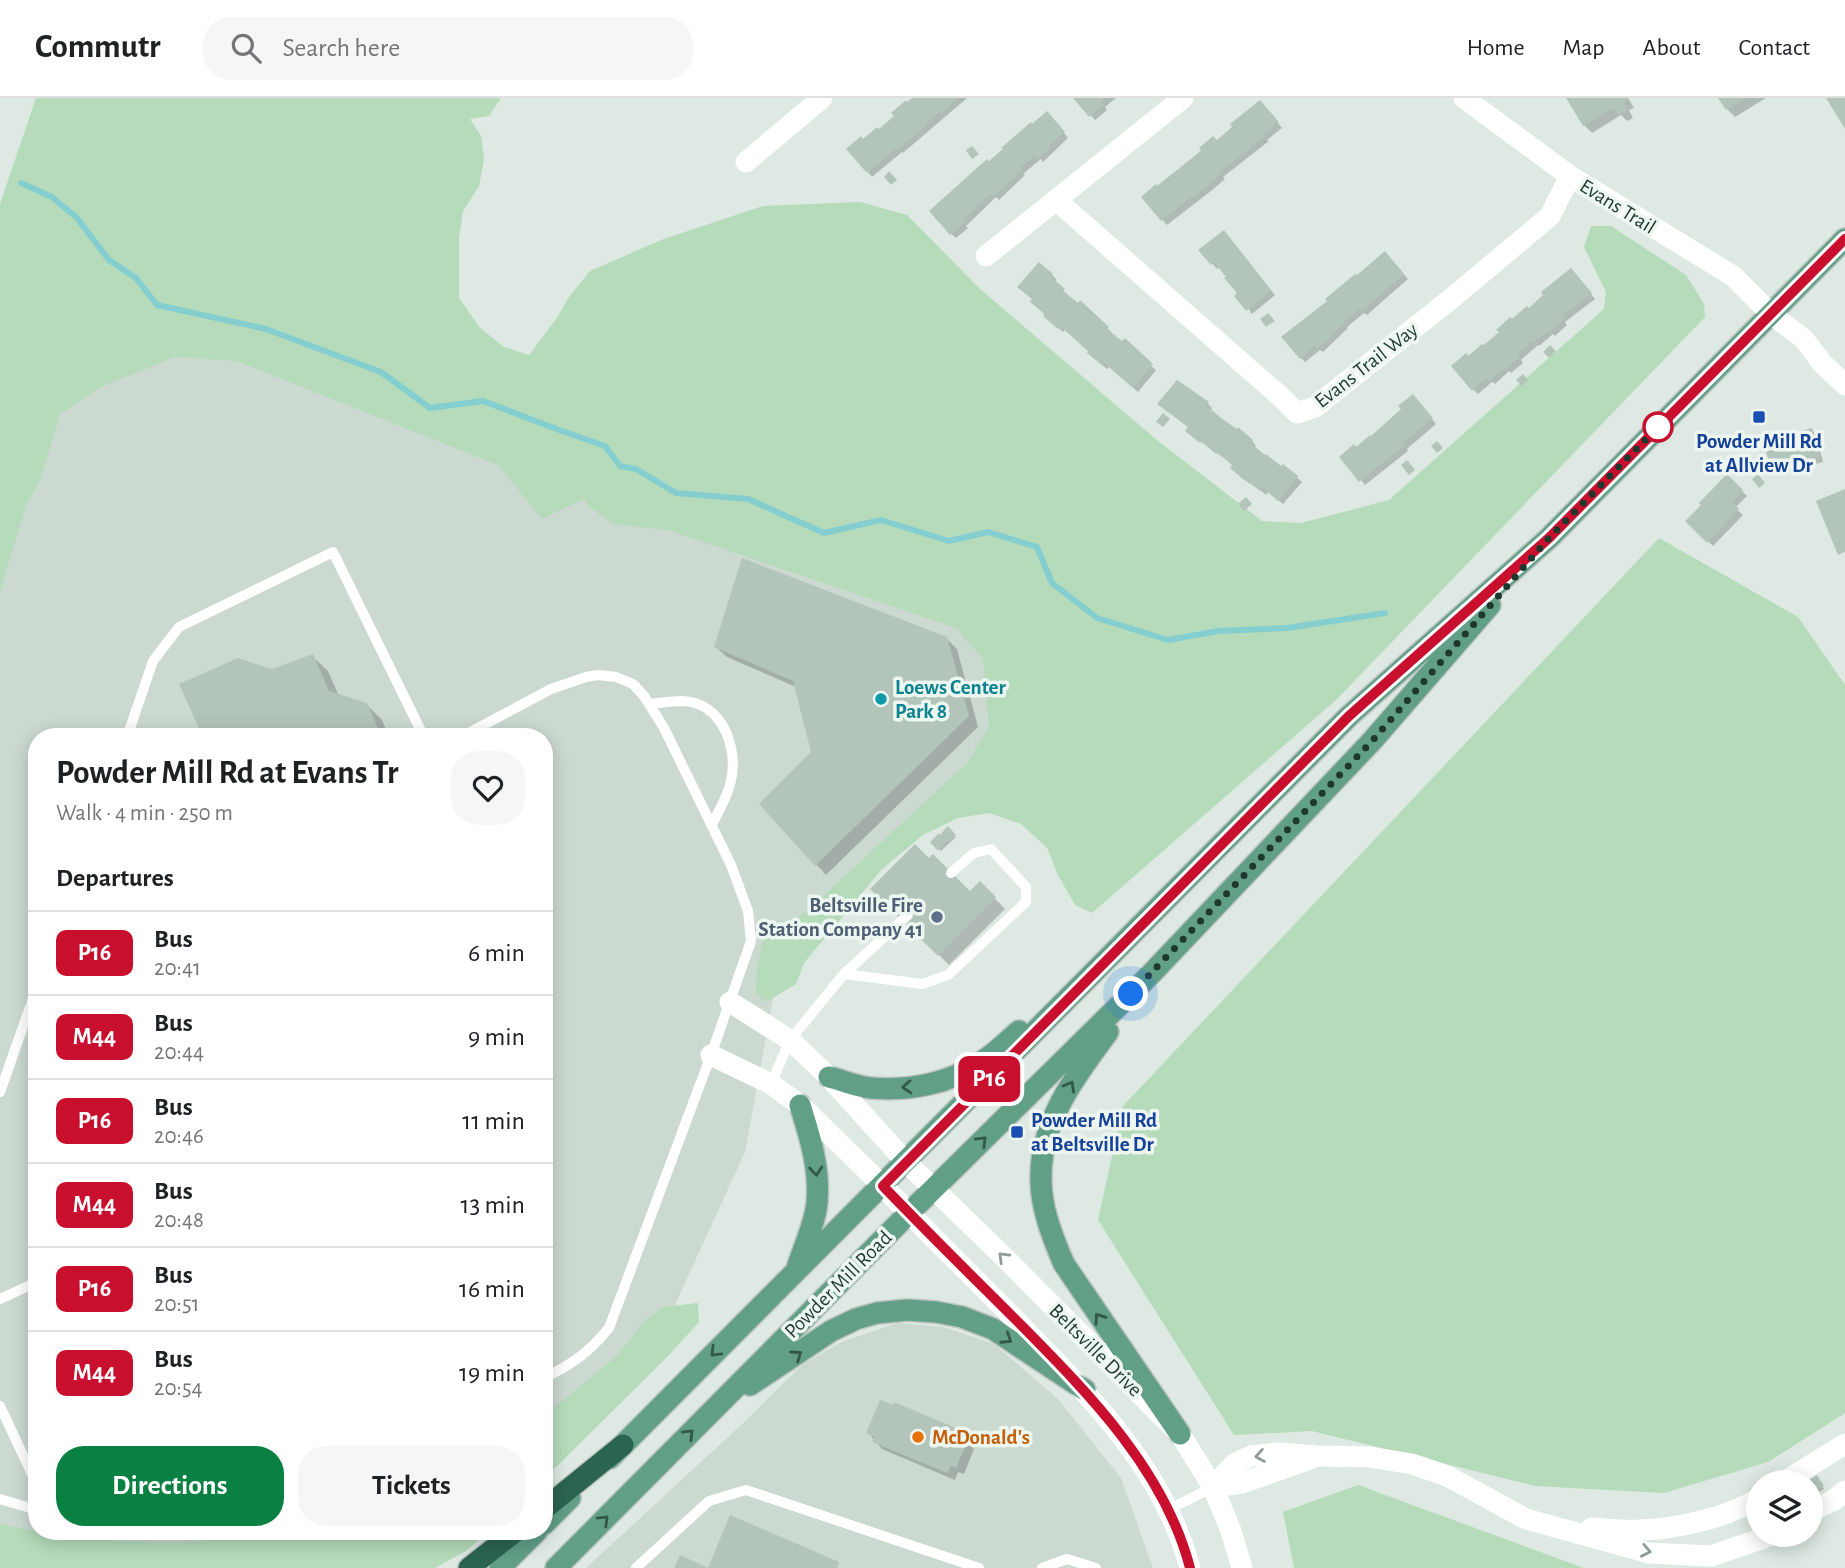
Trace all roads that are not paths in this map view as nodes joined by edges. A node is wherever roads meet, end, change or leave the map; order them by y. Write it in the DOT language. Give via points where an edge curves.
graph roads {
  1 [pos="822,98"];
  2 [pos="1183,98"];
  3 [pos="1464,98"];
  4 [pos="746,162"];
  5 [pos="1570,176"];
  6 [pos="1056,200"];
  7 [pos="1845,239"];
  8 [pos="986,256"];
  9 [pos="1771,314"];
  10 [pos="1845,385"];
  11 [pos="1549,538"];
  12 [pos="649,704"];
  13 [pos="133,728"];
  14 [pos="420,728"];
  15 [pos="478,728"];
  16 [pos="712,825"];
  17 [pos="951,873"];
  18 [pos="908,915"];
  19 [pos="1123,944"];
  20 [pos="844,974"];
  21 [pos="1151,974"];
  22 [pos="730,1002"];
  23 [pos="28,1013"];
  24 [pos="789,1040"];
  25 [pos="711,1055"];
  26 [pos="829,1077"];
  27 [pos="771,1084"];
  28 [pos="0,1092"];
  29 [pos="800,1105"];
  30 [pos="906,1162"];
  31 [pos="883,1186"];
  32 [pos="933,1189"];
  33 [pos="909,1213"];
  34 [pos="797,1269"];
  35 [pos="28,1286"];
  36 [pos="0,1299"];
  37 [pos="553,1374"];
  38 [pos="1085,1390"];
  39 [pos="719,1405"];
  40 [pos="0,1406"];
  41 [pos="1180,1434"];
  42 [pos="1845,1444"];
  43 [pos="623,1445"];
  44 [pos="28,1466"];
  45 [pos="1803,1470"];
  46 [pos="1845,1476"];
  47 [pos="1213,1487"];
  48 [pos="1823,1490"];
  49 [pos="1845,1491"];
  50 [pos="0,1499"];
  51 [pos="553,1501"];
  52 [pos="1746,1504"];
  53 [pos="1823,1506"];
  54 [pos="28,1507"];
  55 [pos="1168,1510"];
  56 [pos="553,1515"];
  57 [pos="1557,1527"];
  58 [pos="505,1540"];
  59 [pos="528,1540"];
  60 [pos="1746,1541"];
  61 [pos="469,1568"];
  62 [pos="500,1568"];
  63 [pos="556,1568"];
  64 [pos="636,1568"];
  65 [pos="979,1568"];
  66 [pos="1042,1568"];
  67 [pos="1096,1568"];
  68 [pos="1189,1568"];
  69 [pos="1242,1568"];
  1 -- 4 [label="street"];
  2 -- 6 [label="street"];
  3 -- 5 [label="street, Evans Trail"];
  5 -- 6 [label="street, Evans Trail Way" via="1550,216 1315,407 1297,414"];
  5 -- 9 [label="street, Evans Trail" via="1733,276"];
  6 -- 8 [label="street"];
  7 -- 9 [label="main road, Powder Mill Road"];
  9 -- 10 [label="street, Evans Trail" via="1804,339"];
  9 -- 11 [label="main road, Powder Mill Road"];
  11 -- 19 [label="main road, Powder Mill Road" via="1349,716"];
  11 -- 21 [label="main road, Powder Mill Road" via="1372,741"];
  12 -- 15 [label="lane" via="633,684 598,675 551,689"];
  12 -- 16 [label="lane"];
  12 -- 16 [label="lane" via="697,704 713,712 724,727 733,766"];
  13 -- 14 [label="lane" via="153,661 179,627 333,552"];
  16 -- 22 [label="lane" via="741,888 751,929"];
  17 -- 20 [label="lane" via="974,853 990,849 1026,887 1026,902 948,975 922,984"];
  18 -- 20 [label="lane"];
  19 -- 26 [label="main road, one-way" via="982,1062 952,1078 922,1086 869,1088"];
  19 -- 30 [label="main road, Powder Mill Road"];
  20 -- 24 [label="lane"];
  32 -- 21 [label="main road, Powder Mill Road, one-way"];
  41 -- 21 [label="main road, one-way" via="1064,1264 1049,1225 1040,1177 1043,1149 1057,1108 1076,1074"];
  22 -- 24 [label="street, Beltsville Drive"];
  22 -- 25 [label="lane"];
  23 -- 28 [label="lane"];
  24 -- 26 [label="street, Beltsville Drive"];
  24 -- 27 [label="lane"];
  25 -- 27 [label="street, Beltsville Drive"];
  25 -- 37 [label="lane" via="609,1328 592,1349"];
  26 -- 30 [label="street, Beltsville Drive"];
  27 -- 29 [label="street, Beltsville Drive"];
  29 -- 31 [label="street, Beltsville Drive"];
  29 -- 34 [label="main road, one-way" via="815,1154 817,1205"];
  30 -- 31 [label="main road, Powder Mill Road"];
  30 -- 32 [label="street, Beltsville Drive"];
  31 -- 33 [label="street, Beltsville Drive"];
  31 -- 34 [label="main road, Powder Mill Road"];
  32 -- 33 [label="main road, Powder Mill Road"];
  41 -- 32 [label="street, Beltsville Drive, one-way"];
  33 -- 38 [label="street, Beltsville Drive"];
  33 -- 39 [label="main road, Powder Mill Road"];
  34 -- 43 [label="main road, Powder Mill Road, one-way"];
  35 -- 36 [label="lane"];
  39 -- 38 [label="main road, one-way" via="831,1331 877,1313 907,1310 936,1311 993,1329"];
  38 -- 55 [label="street, Beltsville Drive" via="1138,1457"];
  63 -- 39 [label="main road, Powder Mill Road, one-way"];
  40 -- 44 [label="lane"];
  41 -- 47 [label="street, Beltsville Drive"];
  42 -- 45 [label="street"];
  43 -- 51 [label="highway"];
  43 -- 56 [label="main road, Powder Mill Road"];
  46 -- 48 [label="street"];
  47 -- 55 [label="lane"];
  47 -- 57 [label="street" via="1242,1483 1318,1456 1370,1457 1447,1476 1526,1518"];
  47 -- 69 [label="street, Beltsville Drive"];
  49 -- 53 [label="street"];
  50 -- 54 [label="lane"];
  52 -- 57 [label="street" via="1696,1523 1642,1530"];
  55 -- 68 [label="street, Beltsville Drive"];
  57 -- 60 [label="street, one-way" via="1649,1553 1711,1556"];
  58 -- 61 [label="highway"];
  59 -- 62 [label="main road"];
  64 -- 65 [label="lane" via="709,1500 746,1490"];
  66 -- 67 [label="lane" via="1067,1559"];
}
